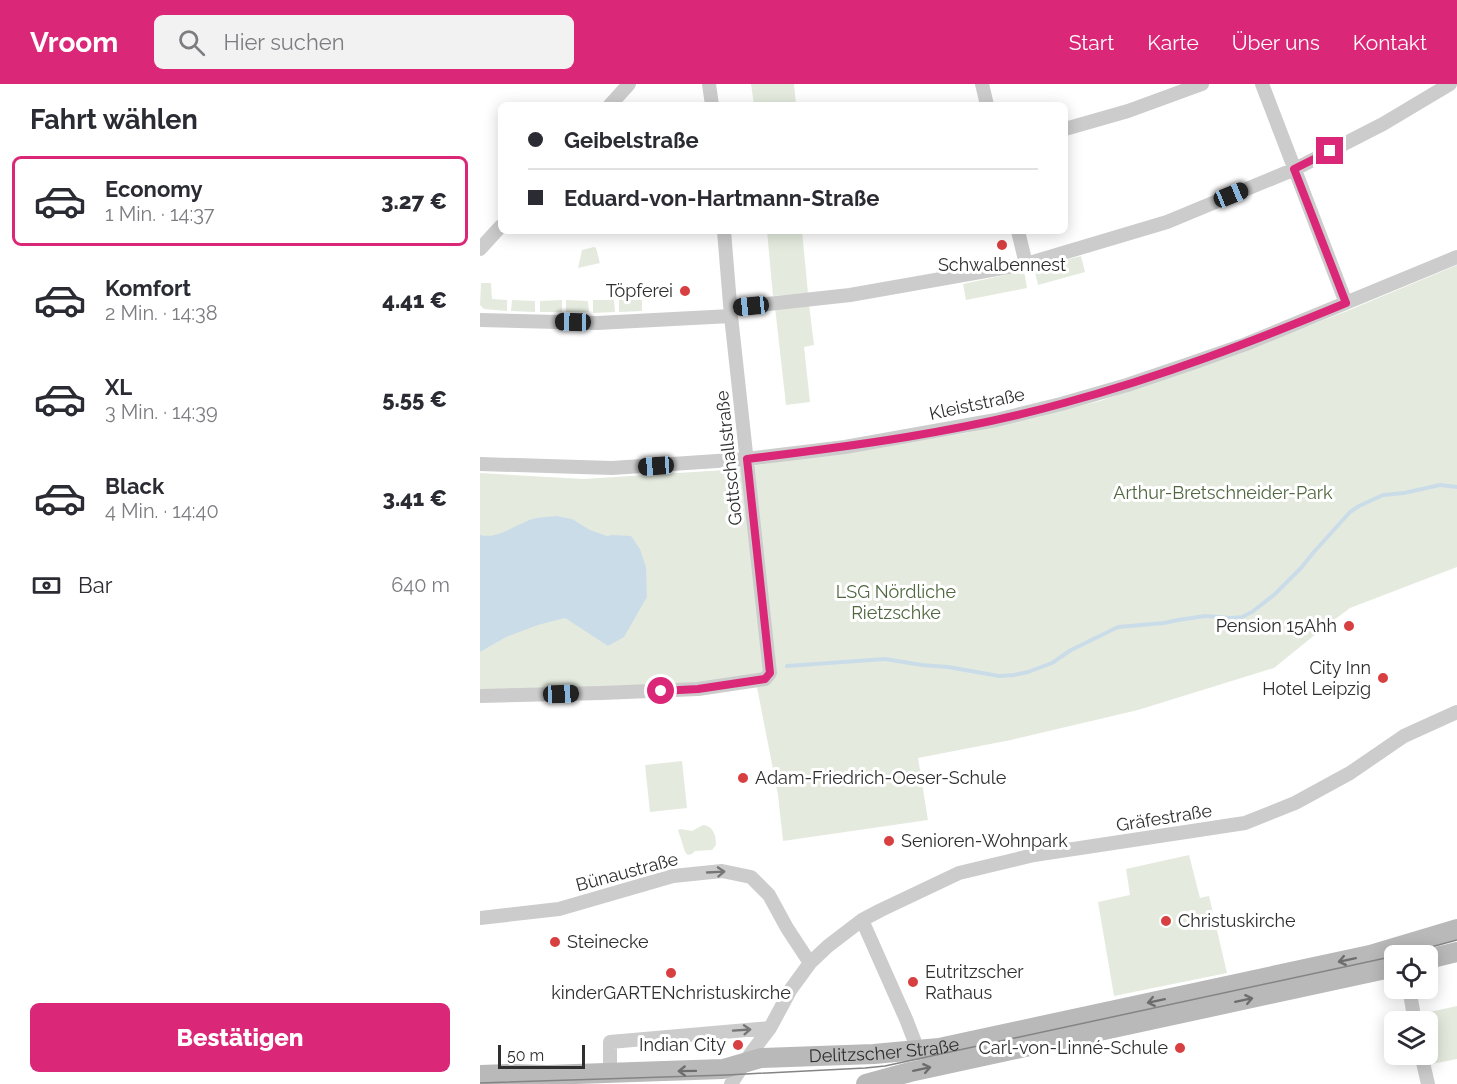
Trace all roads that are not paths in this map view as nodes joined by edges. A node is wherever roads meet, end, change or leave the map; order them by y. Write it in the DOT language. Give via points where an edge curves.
graph roads {
  1 [pos="629,84"];
  2 [pos="709,84"];
  3 [pos="982,84"];
  4 [pos="1202,84"];
  5 [pos="1262,84"];
  6 [pos="1450,84"];
  7 [pos="613,102"];
  8 [pos="712,102"];
  9 [pos="986,102"];
  10 [pos="1068,128"];
  11 [pos="1294,169"];
  12 [pos="498,229"];
  13 [pos="724,234"];
  14 [pos="1019,234"];
  15 [pos="480,249"];
  16 [pos="1457,257"];
  17 [pos="1026,264"];
  18 [pos="1346,303"];
  19 [pos="731,312"];
  20 [pos="480,321"];
  21 [pos="747,459"];
  22 [pos="480,464"];
  23 [pos="480,696"];
  24 [pos="1457,712"];
  25 [pos="480,918"];
  26 [pos="862,920"];
  27 [pos="1457,929"];
  28 [pos="1417,945"];
  29 [pos="1457,952"];
  30 [pos="1384,953"];
  31 [pos="1438,957"];
  32 [pos="810,963"];
  33 [pos="1384,969"];
  34 [pos="770,1028"];
  35 [pos="918,1050"];
  36 [pos="745,1063"];
  37 [pos="1424,1065"];
  38 [pos="610,1072"];
  39 [pos="480,1075"];
  40 [pos="731,1084"];
  41 [pos="866,1084"];
  42 [pos="1428,1084"];
  1 -- 7 [label="street"];
  2 -- 8 [label="street"];
  3 -- 9 [label="street"];
  4 -- 10 [label="street"];
  5 -- 11 [label="street"];
  6 -- 11 [label="street" via="1383,124"];
  11 -- 17 [label="street" via="1167,222"];
  11 -- 18 [label="street"];
  12 -- 15 [label="street"];
  13 -- 19 [label="street, Gottschallstraße"];
  14 -- 17 [label="street"];
  16 -- 18 [label="street, Kleiststraße"];
  17 -- 19 [label="street"];
  18 -- 21 [label="street, Kleiststraße" via="1246,344 1061,404 925,433"];
  19 -- 20 [label="street" via="597,323"];
  19 -- 21 [label="street, Gottschallstraße"];
  21 -- 22 [label="street, Kleiststraße" via="612,468"];
  21 -- 23 [label="street, Gottschallstraße" via="770,673 765,679 698,689"];
  24 -- 26 [label="street, Gräfestraße" via="1404,736 1295,803 1245,824 1034,855 959,873"];
  25 -- 32 [label="street, Bünaustraße, one-way" via="560,909 673,876 722,871 751,877 769,895"];
  26 -- 32 [label="street, Gräfestraße" via="832,950"];
  26 -- 35 [label="street"];
  27 -- 28 [label="main road, Delitzscher Straße"];
  29 -- 31 [label="main road"];
  30 -- 35 [label="main road, Delitzscher Straße, one-way"];
  32 -- 34 [label="street, Gräfestraße"];
  41 -- 33 [label="main road, Delitzscher Straße, one-way"];
  34 -- 36 [label="street, Gräfestraße"];
  38 -- 34 [label="street, one-way" via="610,1042"];
  35 -- 36 [label="main road, Delitzscher Straße" via="761,1058"];
  36 -- 38 [label="main road, Delitzscher Straße, one-way" via="723,1069"];
  36 -- 40 [label="street, Gräfestraße"];
  37 -- 42 [label="street"];
  38 -- 39 [label="main road, Delitzscher Straße"];
}
